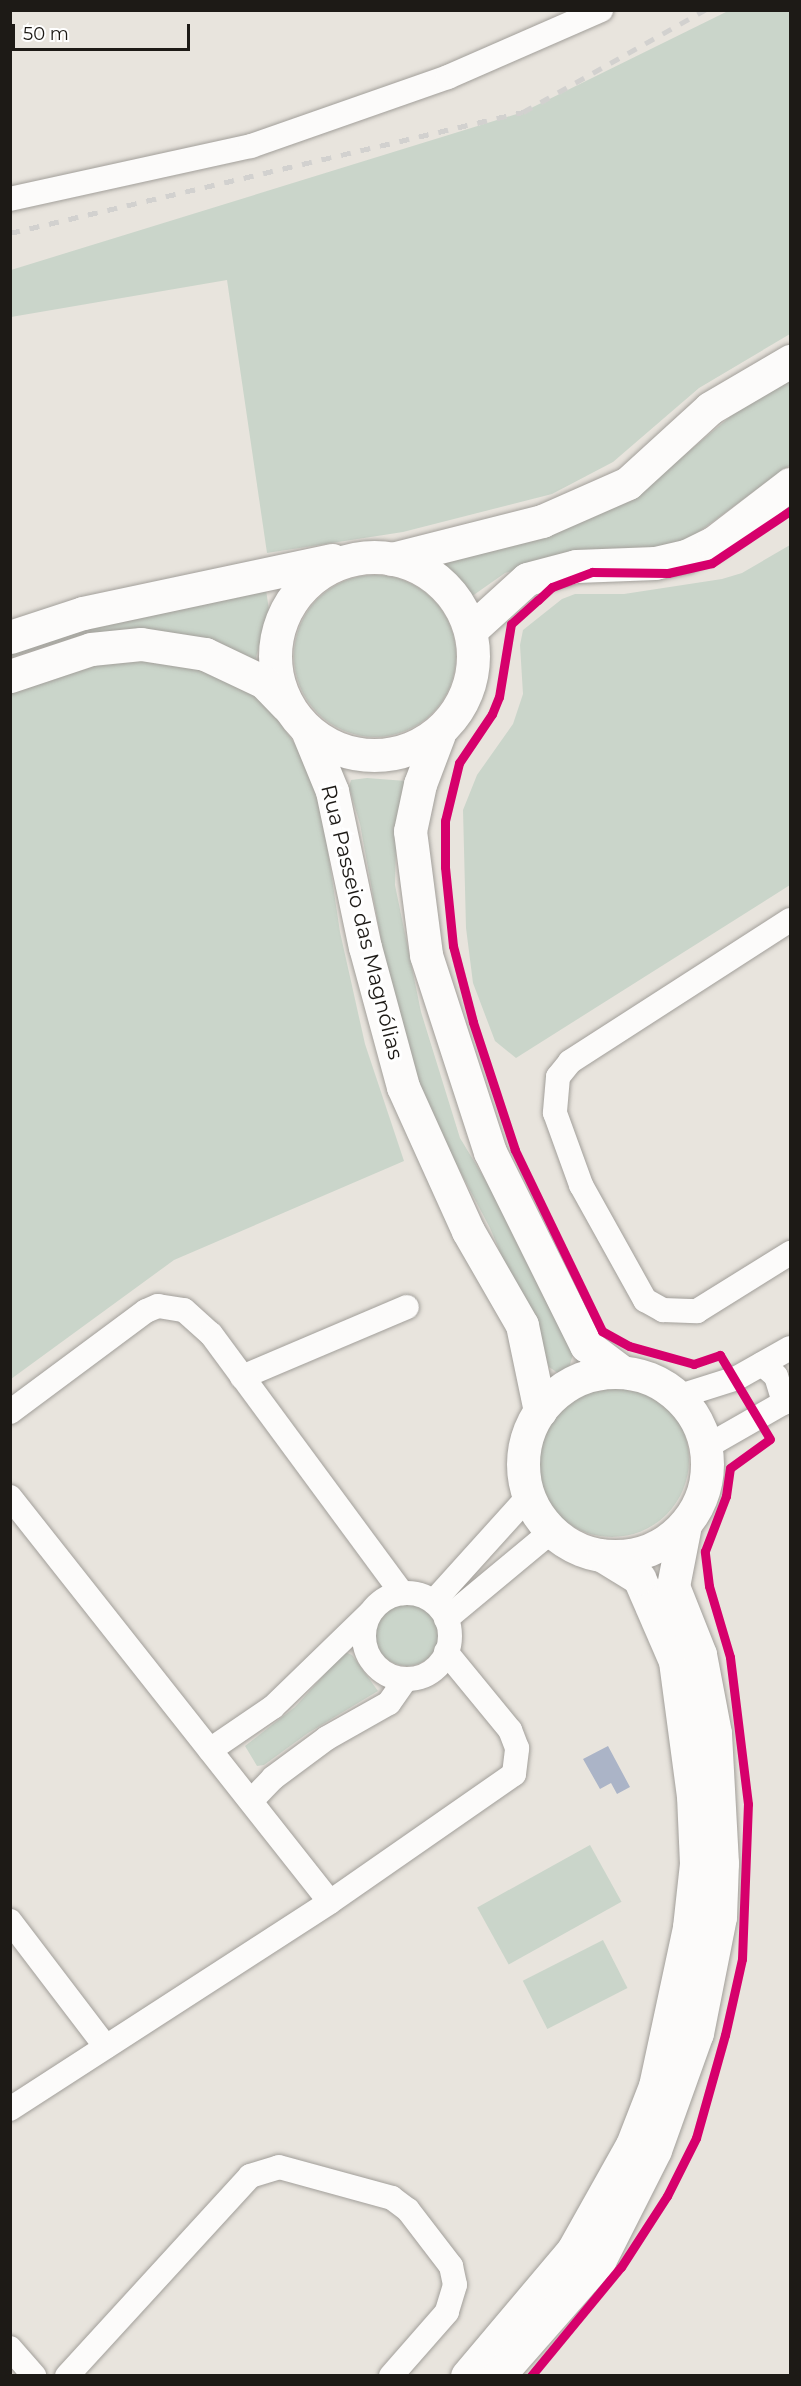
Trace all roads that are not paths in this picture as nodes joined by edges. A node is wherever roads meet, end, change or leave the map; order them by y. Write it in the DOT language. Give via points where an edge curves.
graph roads {
  1 [pos="601,10"];
  2 [pos="10,199"];
  3 [pos="790,361"];
  4 [pos="790,484"];
  5 [pos="339,558"];
  6 [pos="392,559"];
  7 [pos="472,629"];
  8 [pos="10,637"];
  9 [pos="10,676"];
  10 [pos="297,718"];
  11 [pos="439,734"];
  12 [pos="790,920"];
  13 [pos="790,1253"];
  14 [pos="407,1307"];
  15 [pos="790,1348"];
  16 [pos="762,1364"];
  17 [pos="622,1372"];
  18 [pos="242,1377"];
  19 [pos="677,1397"];
  20 [pos="787,1401"];
  21 [pos="540,1411"];
  22 [pos="10,1412"];
  23 [pos="706,1447"];
  24 [pos="529,1496"];
  25 [pos="10,1497"];
  26 [pos="685,1525"];
  27 [pos="552,1531"];
  28 [pos="603,1556"];
  29 [pos="402,1593"];
  30 [pos="440,1610"];
  31 [pos="370,1613"];
  32 [pos="446,1652"];
  33 [pos="406,1679"];
  34 [pos="210,1750"];
  35 [pos="251,1801"];
  36 [pos="330,1902"];
  37 [pos="10,1921"];
  38 [pos="106,2047"];
  39 [pos="10,2109"];
  40 [pos="10,2348"];
  41 [pos="34,2376"];
  42 [pos="67,2376"];
  43 [pos="391,2376"];
  44 [pos="466,2376"];
  45 [pos="498,2376"];
  1 -- 2 [label="street" via="448,77 251,147"];
  3 -- 6 [label="street" via="710,408 628,483 542,521"];
  4 -- 7 [label="street" via="713,543 686,556 655,563 576,566 528,579"];
  5 -- 6 [label="street"];
  5 -- 8 [label="street" via="83,613"];
  5 -- 10 [label="street" via="305,584 282,618 274,659 277,679"];
  6 -- 7 [label="street" via="421,568 438,580 453,594"];
  7 -- 11 [label="street" via="472,674 466,694"];
  9 -- 10 [label="street" via="91,649 153,645 205,654 264,682"];
  10 -- 11 [label="street" via="326,744 366,756 407,750"];
  10 -- 21 [label="street, Rua Passeio das Magnólias" via="332,791 365,947 403,1087 468,1231 522,1325"];
  11 -- 17 [label="street" via="420,784 410,831 426,955 490,1152 586,1345"];
  12 -- 13 [label="street" via="570,1062 558,1077 555,1090 555,1113 581,1185 645,1300 663,1310 697,1311"];
  14 -- 18 [label="street"];
  15 -- 16 [label="street"];
  16 -- 19 [label="street" via="709,1390"];
  16 -- 20 [label="street" via="776,1376"];
  17 -- 19 [label="street" via="660,1383"];
  17 -- 21 [label="street" via="576,1380 556,1393"];
  18 -- 22 [label="street" via="184,1310 158,1306 118,1329"];
  18 -- 29 [label="street"];
  19 -- 23 [label="street" via="698,1424"];
  20 -- 23 [label="street"];
  21 -- 24 [label="street" via="524,1452"];
  23 -- 26 [label="street" via="707,1474 700,1501"];
  24 -- 27 [label="street"];
  24 -- 30 [label="street"];
  25 -- 34 [label="street"];
  26 -- 28 [label="street" via="662,1544 633,1555"];
  26 -- 45 [label="street" via="673,1586 700,1654 715,1733 722,1863 720,1917 697,2033 655,2150 599,2261"];
  27 -- 28 [label="street" via="576,1548"];
  27 -- 30 [label="street"];
  28 -- 44 [label="street" via="639,1578 675,1661 693,1796 696,1864 689,1927 656,2086 617,2176 573,2250"];
  29 -- 30 [label="street" via="419,1593"];
  29 -- 31 [label="street" via="378,1603"];
  30 -- 32 [label="street" via="451,1630"];
  31 -- 33 [label="street" via="364,1638 372,1662 393,1677"];
  31 -- 34 [label="street" via="273,1707"];
  32 -- 33 [label="street" via="430,1672"];
  32 -- 36 [label="street" via="510,1730 517,1748 514,1774"];
  33 -- 35 [label="street" via="389,1703 327,1738 273,1778"];
  34 -- 35 [label="street"];
  35 -- 36 [label="street"];
  36 -- 38 [label="street"];
  37 -- 38 [label="street"];
  38 -- 39 [label="street"];
  40 -- 41 [label="street"];
  42 -- 43 [label="street" via="250,2176 279,2167 392,2198 408,2210 451,2266 454,2285 447,2312"];
}
